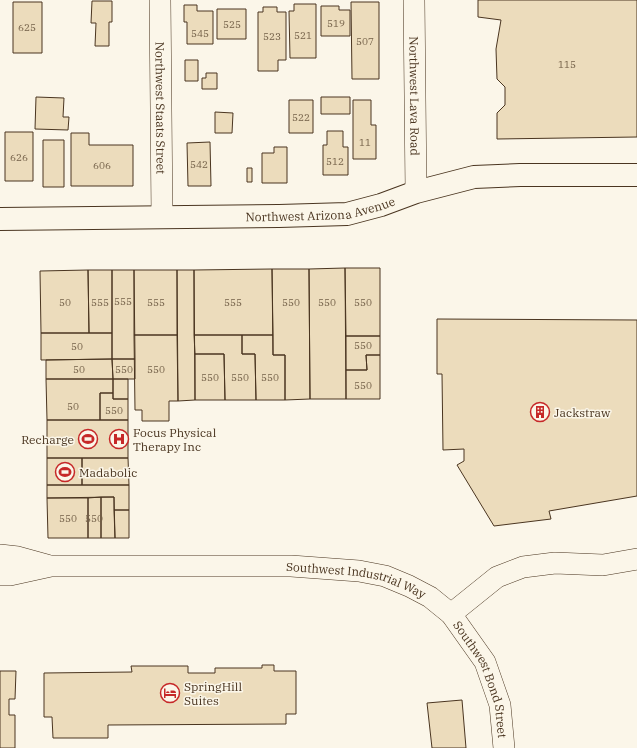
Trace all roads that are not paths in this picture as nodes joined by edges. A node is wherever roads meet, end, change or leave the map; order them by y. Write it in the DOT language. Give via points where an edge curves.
graph roads {
  1 [pos="160,0"];
  2 [pos="414,0"];
  3 [pos="637,175"];
  4 [pos="416,192"];
  5 [pos="162,217"];
  6 [pos="0,219"];
  7 [pos="0,555"];
  8 [pos="637,559"];
  9 [pos="51,566"];
  10 [pos="0,575"];
  11 [pos="451,614"];
  12 [pos="504,748"];
  1 -- 5 [label="street, Northwest Staats Street"];
  2 -- 4 [label="street, Northwest Lava Road"];
  3 -- 4 [label="main road, Northwest Arizona Avenue" via="474,177"];
  4 -- 5 [label="main road, Northwest Arizona Avenue" via="347,214"];
  5 -- 6 [label="main road, Northwest Arizona Avenue"];
  7 -- 9 [label="street, Southwest Industrial Way"];
  8 -- 11 [label="street" via="603,566 555,563 523,567 497,577"];
  9 -- 10 [label="street, Southwest Industrial Way"];
  9 -- 11 [label="street, Southwest Industrial Way" via="291,566 359,571 385,576 409,586 430,597"];
  11 -- 12 [label="street, Southwest Bond Street" via="485,662 500,705"];
}
